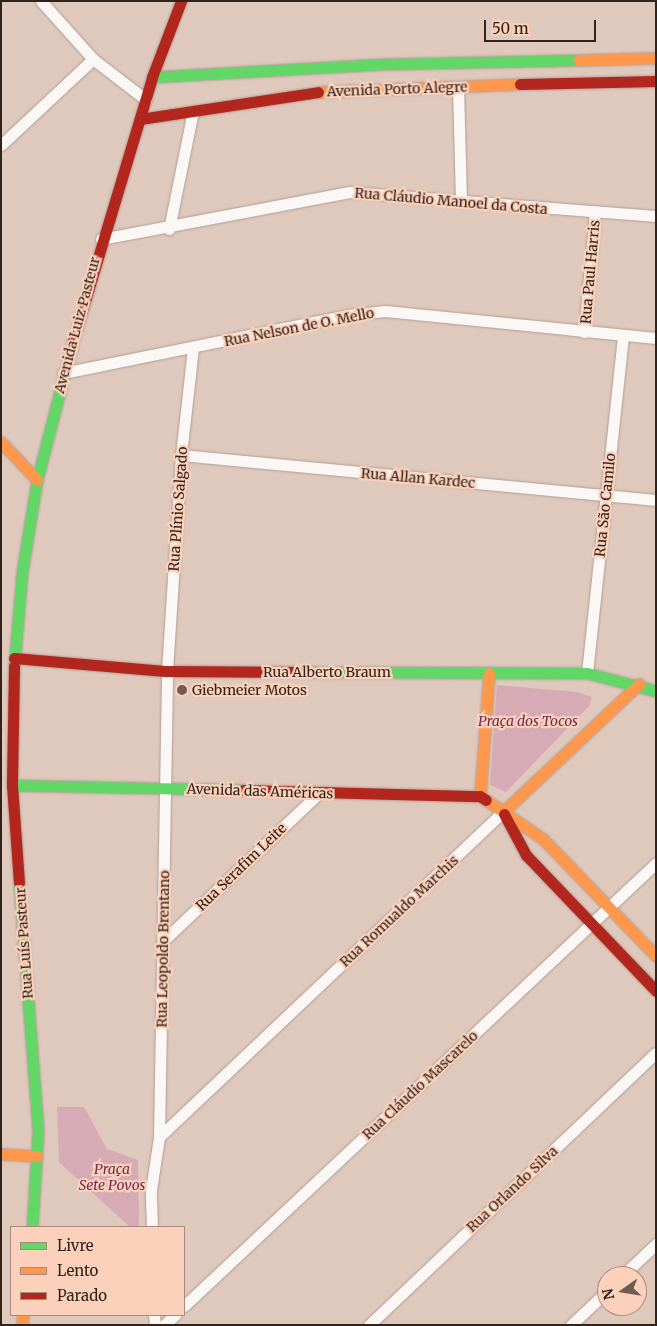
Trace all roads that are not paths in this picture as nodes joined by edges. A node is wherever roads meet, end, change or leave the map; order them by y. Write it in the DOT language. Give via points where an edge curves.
graph roads {
  1 [pos="41,1"];
  2 [pos="181,1"];
  3 [pos="656,58"];
  4 [pos="93,60"];
  5 [pos="576,60"];
  6 [pos="388,64"];
  7 [pos="152,77"];
  8 [pos="656,81"];
  9 [pos="580,84"];
  10 [pos="390,87"];
  11 [pos="458,87"];
  12 [pos="146,100"];
  13 [pos="193,111"];
  14 [pos="140,119"];
  15 [pos="1,146"];
  16 [pos="461,202"];
  17 [pos="595,212"];
  18 [pos="656,216"];
  19 [pos="169,229"];
  20 [pos="101,239"];
  21 [pos="584,332"];
  22 [pos="623,336"];
  23 [pos="656,338"];
  24 [pos="193,348"];
  25 [pos="63,373"];
  26 [pos="1,442"];
  27 [pos="181,455"];
  28 [pos="37,480"];
  29 [pos="606,496"];
  30 [pos="656,500"];
  31 [pos="14,658"];
  32 [pos="167,671"];
  33 [pos="489,673"];
  34 [pos="587,674"];
  35 [pos="639,684"];
  36 [pos="656,684"];
  37 [pos="656,691"];
  38 [pos="12,784"];
  39 [pos="164,789"];
  40 [pos="319,793"];
  41 [pos="480,796"];
  42 [pos="503,812"];
  43 [pos="656,863"];
  44 [pos="609,907"];
  45 [pos="591,924"];
  46 [pos="164,940"];
  47 [pos="656,956"];
  48 [pos="656,991"];
  49 [pos="656,1053"];
  50 [pos="159,1138"];
  51 [pos="1,1154"];
  52 [pos="37,1156"];
  53 [pos="32,1226"];
  54 [pos="152,1226"];
  55 [pos="656,1244"];
  56 [pos="633,1266"];
  57 [pos="597,1300"];
  58 [pos="185,1305"];
  59 [pos="174,1316"];
  60 [pos="164,1325"];
  61 [pos="369,1325"];
  62 [pos="571,1325"];
  1 -- 4 [label="street"];
  2 -- 7 [label="street, Avenida Luiz Pasteur"];
  3 -- 5 [label="street, Avenida Porto Alegre"];
  4 -- 12 [label="street"];
  4 -- 15 [label="street"];
  5 -- 6 [label="street, Avenida Porto Alegre"];
  5 -- 9 [label="street"];
  6 -- 7 [label="street, Avenida Porto Alegre"];
  6 -- 10 [label="street"];
  7 -- 12 [label="street, Avenida Luiz Pasteur"];
  8 -- 9 [label="street, Avenida Porto Alegre"];
  9 -- 11 [label="street, Avenida Porto Alegre"];
  10 -- 11 [label="street, Avenida Porto Alegre"];
  10 -- 13 [label="street, Avenida Porto Alegre" via="291,94"];
  11 -- 16 [label="street"];
  12 -- 14 [label="street, Avenida Luiz Pasteur"];
  13 -- 14 [label="street, Avenida Porto Alegre"];
  13 -- 19 [label="street"];
  14 -- 20 [label="street, Avenida Luiz Pasteur"];
  16 -- 17 [label="street, Rua Cláudio Manoel da Costa"];
  16 -- 19 [label="street, Rua Cláudio Manoel da Costa" via="350,192"];
  17 -- 18 [label="street, Rua Cláudio Manoel da Costa"];
  17 -- 21 [label="street, Rua Paul Harris"];
  19 -- 20 [label="street, Rua Cláudio Manoel da Costa"];
  20 -- 25 [label="street, Avenida Luiz Pasteur"];
  21 -- 22 [label="street, Rua Nelson de O. Mello"];
  21 -- 24 [label="street, Rua Nelson de O. Mello" via="385,311 347,315"];
  22 -- 23 [label="street, Rua Nelson de O. Mello"];
  22 -- 29 [label="street, Rua São Camilo"];
  24 -- 25 [label="street, Rua Nelson de O. Mello"];
  24 -- 27 [label="street, Rua Plínio Salgado"];
  25 -- 28 [label="street, Avenida Luiz Pasteur"];
  26 -- 28 [label="street"];
  27 -- 29 [label="street, Rua Allan Kardec"];
  27 -- 32 [label="street, Rua Plínio Salgado"];
  28 -- 31 [label="street, Avenida Luiz Pasteur" via="22,572"];
  29 -- 30 [label="street, Rua Allan Kardec"];
  29 -- 34 [label="street, Rua São Camilo"];
  31 -- 32 [label="street, Rua Alberto Braum"];
  31 -- 38 [label="street, Rua Luís Pasteur"];
  32 -- 33 [label="street, Rua Alberto Braum"];
  32 -- 39 [label="street, Rua Leopoldo Brentano"];
  33 -- 34 [label="street, Rua Alberto Braum"];
  33 -- 41 [label="street"];
  34 -- 35 [label="street, Rua Alberto Braum"];
  35 -- 36 [label="street"];
  35 -- 37 [label="street"];
  35 -- 42 [label="street, Rua Romualdo Marchis"];
  38 -- 39 [label="street, Avenida das Américas"];
  38 -- 52 [label="street, Rua Luís Pasteur" via="38,1130"];
  39 -- 40 [label="street, Avenida das Américas"];
  39 -- 46 [label="street, Rua Leopoldo Brentano"];
  40 -- 41 [label="street, Avenida das Américas"];
  40 -- 46 [label="street, Rua Serafim Leite"];
  41 -- 42 [label="street"];
  42 -- 44 [label="street" via="543,839"];
  42 -- 45 [label="street" via="526,855"];
  42 -- 50 [label="street, Rua Romualdo Marchis"];
  43 -- 44 [label="street, Rua Cláudio Mascarelo"];
  44 -- 45 [label="street, Rua Cláudio Mascarelo"];
  44 -- 47 [label="street"];
  45 -- 48 [label="street"];
  45 -- 58 [label="street, Rua Cláudio Mascarelo"];
  46 -- 50 [label="street, Rua Leopoldo Brentano"];
  49 -- 61 [label="street, Rua Orlando Silva"];
  50 -- 54 [label="street, Rua Leopoldo Brentano" via="151,1190"];
  51 -- 52 [label="street"];
  52 -- 53 [label="street, Rua Luís Pasteur"];
  55 -- 56 [label="street"];
  57 -- 62 [label="street"];
  59 -- 60 [label="street"];
}
